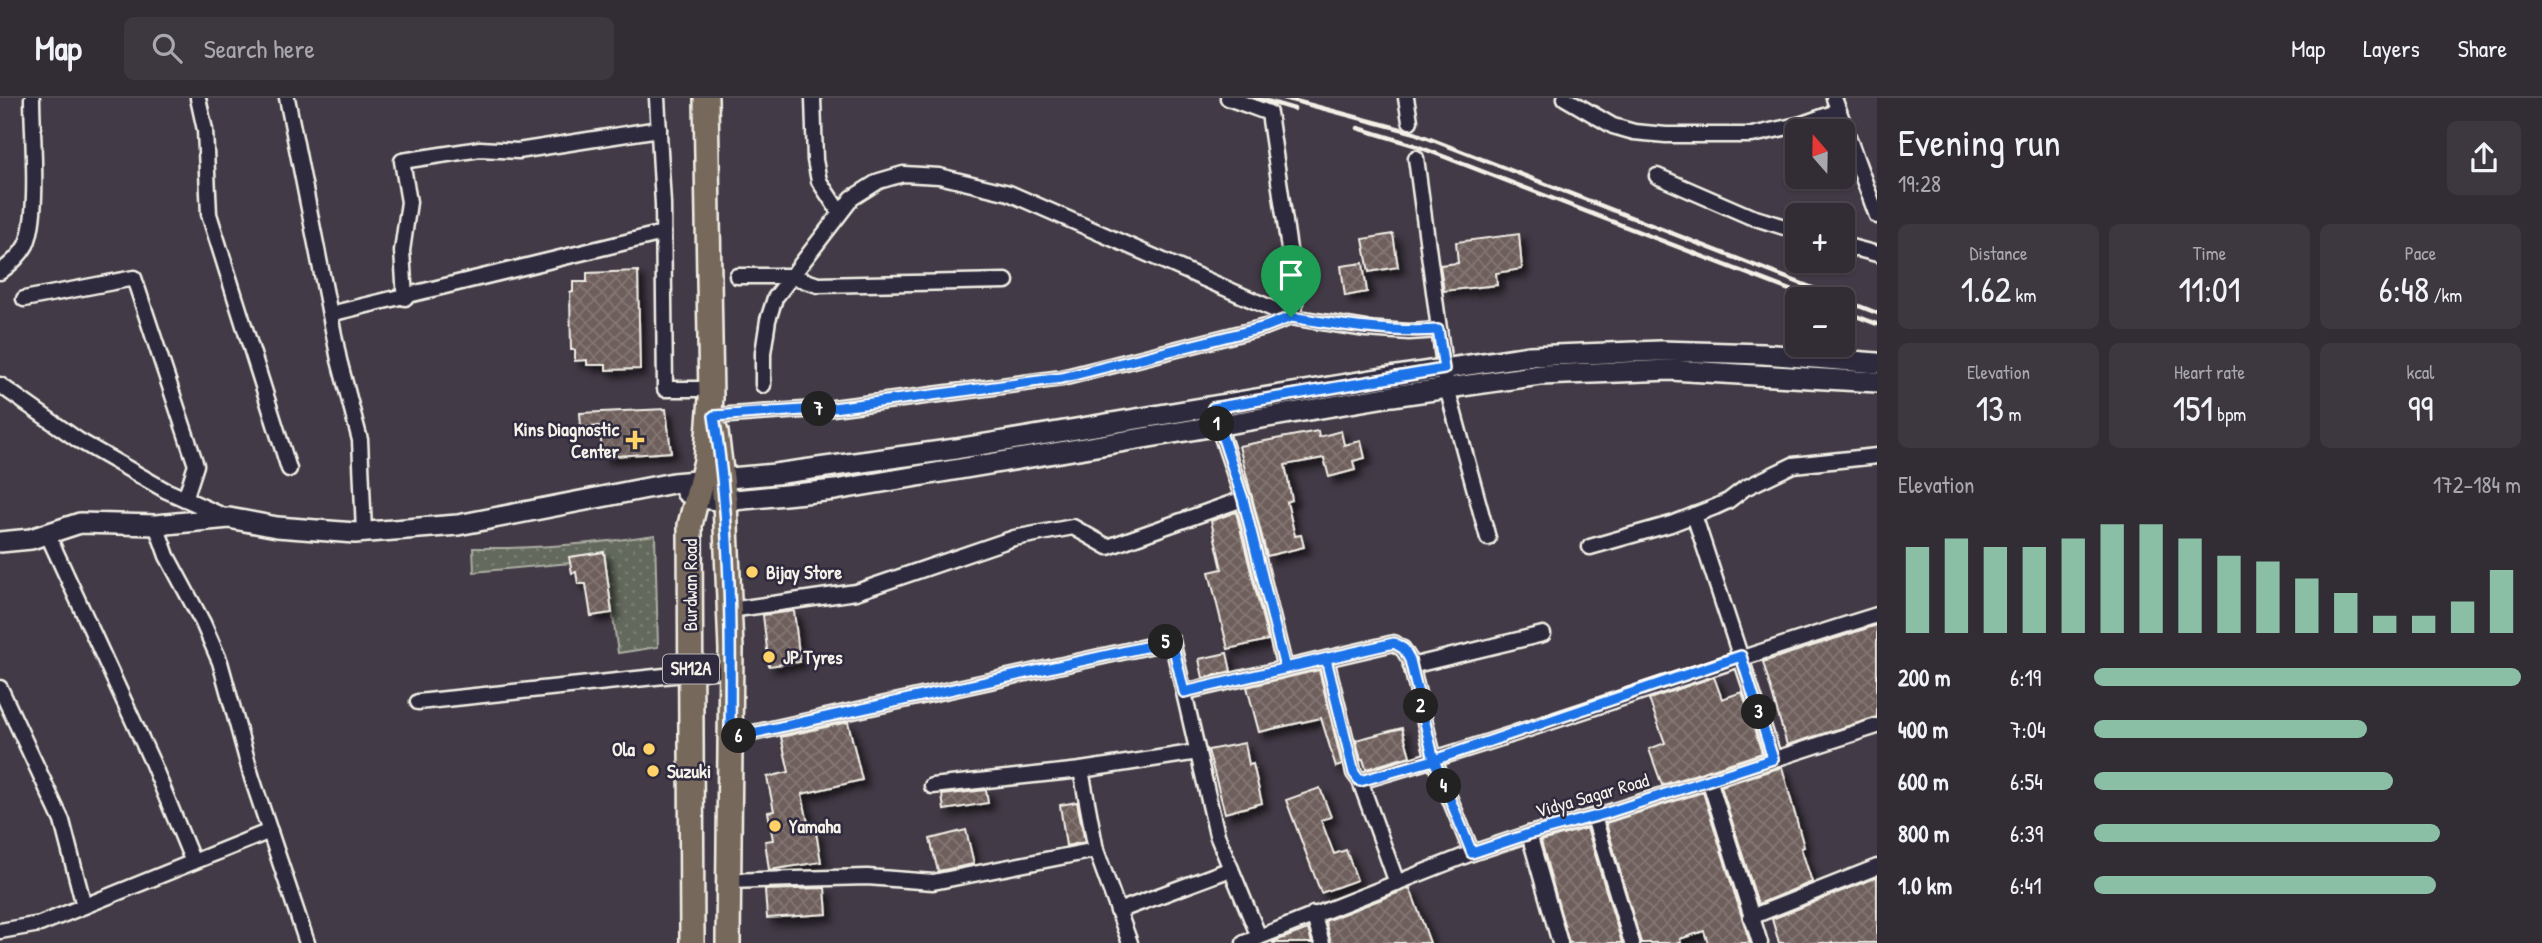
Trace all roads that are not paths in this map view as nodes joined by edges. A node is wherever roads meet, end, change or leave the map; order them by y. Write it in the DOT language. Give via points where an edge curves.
graph roads {
  1 [pos="32,98"];
  2 [pos="198,98"];
  3 [pos="287,98"];
  4 [pos="657,98"];
  5 [pos="706,98"];
  6 [pos="813,98"];
  7 [pos="1228,98"];
  8 [pos="1406,98"];
  9 [pos="1565,98"];
  10 [pos="1836,105"];
  11 [pos="1410,121"];
  12 [pos="659,129"];
  13 [pos="1416,158"];
  14 [pos="1657,176"];
  15 [pos="840,213"];
  16 [pos="1877,216"];
  17 [pos="1785,227"];
  18 [pos="663,233"];
  19 [pos="1855,248"];
  20 [pos="1877,254"];
  21 [pos="0,272"];
  22 [pos="737,276"];
  23 [pos="790,276"];
  24 [pos="1006,281"];
  25 [pos="405,298"];
  26 [pos="24,299"];
  27 [pos="330,314"];
  28 [pos="1291,317"];
  29 [pos="1438,330"];
  30 [pos="1877,363"];
  31 [pos="1445,378"];
  32 [pos="1877,382"];
  33 [pos="0,385"];
  34 [pos="763,385"];
  35 [pos="712,401"];
  36 [pos="1215,416"];
  37 [pos="1877,456"];
  38 [pos="289,469"];
  39 [pos="697,489"];
  40 [pos="724,490"];
  41 [pos="185,499"];
  42 [pos="1243,499"];
  43 [pos="1694,515"];
  44 [pos="229,518"];
  45 [pos="156,525"];
  46 [pos="364,532"];
  47 [pos="47,533"];
  48 [pos="1488,538"];
  49 [pos="0,542"];
  50 [pos="1590,547"];
  51 [pos="730,610"];
  52 [pos="1877,615"];
  53 [pos="1543,634"];
  54 [pos="1741,656"];
  55 [pos="1326,659"];
  56 [pos="1411,666"];
  57 [pos="1285,668"];
  58 [pos="731,669"];
  59 [pos="691,672"];
  60 [pos="0,688"];
  61 [pos="1184,692"];
  62 [pos="418,702"];
  63 [pos="1877,726"];
  64 [pos="730,738"];
  65 [pos="1198,752"];
  66 [pos="1773,759"];
  67 [pos="1434,760"];
  68 [pos="1081,770"];
  69 [pos="1709,779"];
  70 [pos="1360,781"];
  71 [pos="932,786"];
  72 [pos="1594,817"];
  73 [pos="270,831"];
  74 [pos="1529,834"];
  75 [pos="1096,850"];
  76 [pos="1472,853"];
  77 [pos="193,862"];
  78 [pos="1877,867"];
  79 [pos="1231,869"];
  80 [pos="729,881"];
  81 [pos="1397,883"];
  82 [pos="83,906"];
  83 [pos="1118,911"];
  84 [pos="1313,914"];
  85 [pos="1751,918"];
  86 [pos="0,932"];
  87 [pos="1259,937"];
  88 [pos="307,943"];
  89 [pos="692,943"];
  90 [pos="728,943"];
  91 [pos="1130,943"];
  92 [pos="1244,943"];
  93 [pos="1322,943"];
  94 [pos="1560,943"];
  95 [pos="1632,943"];
  96 [pos="1760,943"];
  1 -- 21 [label="street" via="33,209 26,244"];
  2 -- 38 [label="street" via="205,130 209,214"];
  3 -- 27 [label="street"];
  4 -- 12 [label="street"];
  5 -- 35 [label="main road, Burdwan Road / SH12A"];
  6 -- 15 [label="street" via="819,181"];
  7 -- 28 [label="street" via="1269,113 1294,283"];
  8 -- 11 [label="street"];
  9 -- 10 [label="street" via="1613,125 1666,135 1752,135 1802,124"];
  10 -- 16 [label="street"];
  12 -- 18 [label="street"];
  12 -- 25 [label="street" via="517,152 480,149 402,161 409,202 402,251"];
  13 -- 29 [label="street"];
  14 -- 17 [label="street"];
  15 -- 23 [label="street"];
  15 -- 28 [label="street" via="852,198 879,181 903,174 939,176 1009,193"];
  18 -- 25 [label="street"];
  18 -- 35 [label="street" via="665,389"];
  19 -- 20 [label="street"];
  22 -- 23 [label="street"];
  23 -- 24 [label="street" via="818,285"];
  23 -- 34 [label="street" via="768,320"];
  25 -- 27 [label="street"];
  26 -- 41 [label="street" via="134,278 196,465"];
  27 -- 46 [label="street" via="360,440"];
  28 -- 29 [label="street" via="1366,329"];
  28 -- 35 [label="street" via="1062,378 833,408"];
  29 -- 31 [label="street"];
  30 -- 31 [label="street" via="1661,351 1529,356"];
  31 -- 32 [label="street" via="1671,370"];
  31 -- 36 [label="street"];
  31 -- 48 [label="street"];
  33 -- 41 [label="street" via="78,440"];
  35 -- 39 [label="main road, Burdwan Road / SH12A" via="706,461"];
  35 -- 40 [label="main road, Burdwan Road / SH12A"];
  36 -- 40 [label="street" via="775,474"];
  36 -- 42 [label="street"];
  37 -- 43 [label="street" via="1793,465"];
  39 -- 40 [label="street"];
  39 -- 46 [label="street" via="673,483 458,525"];
  39 -- 59 [label="main road, Burdwan Road / SH12A" via="690,525"];
  40 -- 51 [label="main road, Burdwan Road / SH12A"];
  41 -- 44 [label="street"];
  42 -- 51 [label="street" via="1108,547 1073,527 1014,538 856,592"];
  42 -- 57 [label="street"];
  43 -- 50 [label="street"];
  43 -- 54 [label="street"];
  44 -- 45 [label="street"];
  44 -- 46 [label="street" via="277,527"];
  45 -- 47 [label="street" via="80,523"];
  45 -- 73 [label="street" via="219,662"];
  47 -- 49 [label="street"];
  47 -- 77 [label="street"];
  51 -- 58 [label="main road, Burdwan Road / SH12A"];
  52 -- 54 [label="street"];
  53 -- 56 [label="street"];
  54 -- 66 [label="street"];
  54 -- 67 [label="street"];
  55 -- 56 [label="street" via="1394,643 1404,649"];
  55 -- 57 [label="street"];
  55 -- 70 [label="street" via="1354,773"];
  56 -- 67 [label="street"];
  57 -- 61 [label="street"];
  58 -- 59 [label="street"];
  58 -- 64 [label="main road, Burdwan Road / SH12A"];
  59 -- 62 [label="street"];
  59 -- 89 [label="main road, Burdwan Road / SH12A"];
  60 -- 82 [label="street" via="62,821"];
  61 -- 64 [label="street" via="1172,641"];
  61 -- 65 [label="street"];
  63 -- 66 [label="street, Vidya Sagar Road"];
  64 -- 80 [label="main road, Burdwan Road / SH12A"];
  65 -- 68 [label="street"];
  65 -- 79 [label="street" via="1217,835"];
  66 -- 69 [label="street, Vidya Sagar Road"];
  67 -- 70 [label="street"];
  67 -- 76 [label="street"];
  68 -- 71 [label="street"];
  68 -- 75 [label="street"];
  69 -- 72 [label="street, Vidya Sagar Road"];
  69 -- 85 [label="street"];
  70 -- 81 [label="street"];
  72 -- 74 [label="street, Vidya Sagar Road"];
  72 -- 95 [label="street"];
  73 -- 77 [label="street"];
  73 -- 88 [label="street"];
  74 -- 76 [label="street, Vidya Sagar Road"];
  74 -- 94 [label="street"];
  75 -- 80 [label="street" via="933,882 867,877"];
  75 -- 83 [label="street"];
  76 -- 81 [label="street, Vidya Sagar Road"];
  77 -- 82 [label="street"];
  78 -- 85 [label="street"];
  79 -- 83 [label="street"];
  79 -- 87 [label="street"];
  80 -- 90 [label="main road, Burdwan Road / SH12A"];
  81 -- 84 [label="street, Vidya Sagar Road"];
  82 -- 86 [label="street" via="40,924"];
  83 -- 91 [label="street"];
  84 -- 87 [label="street, Vidya Sagar Road"];
  84 -- 93 [label="street"];
  85 -- 96 [label="street"];
  87 -- 92 [label="street, Vidya Sagar Road"];
}
